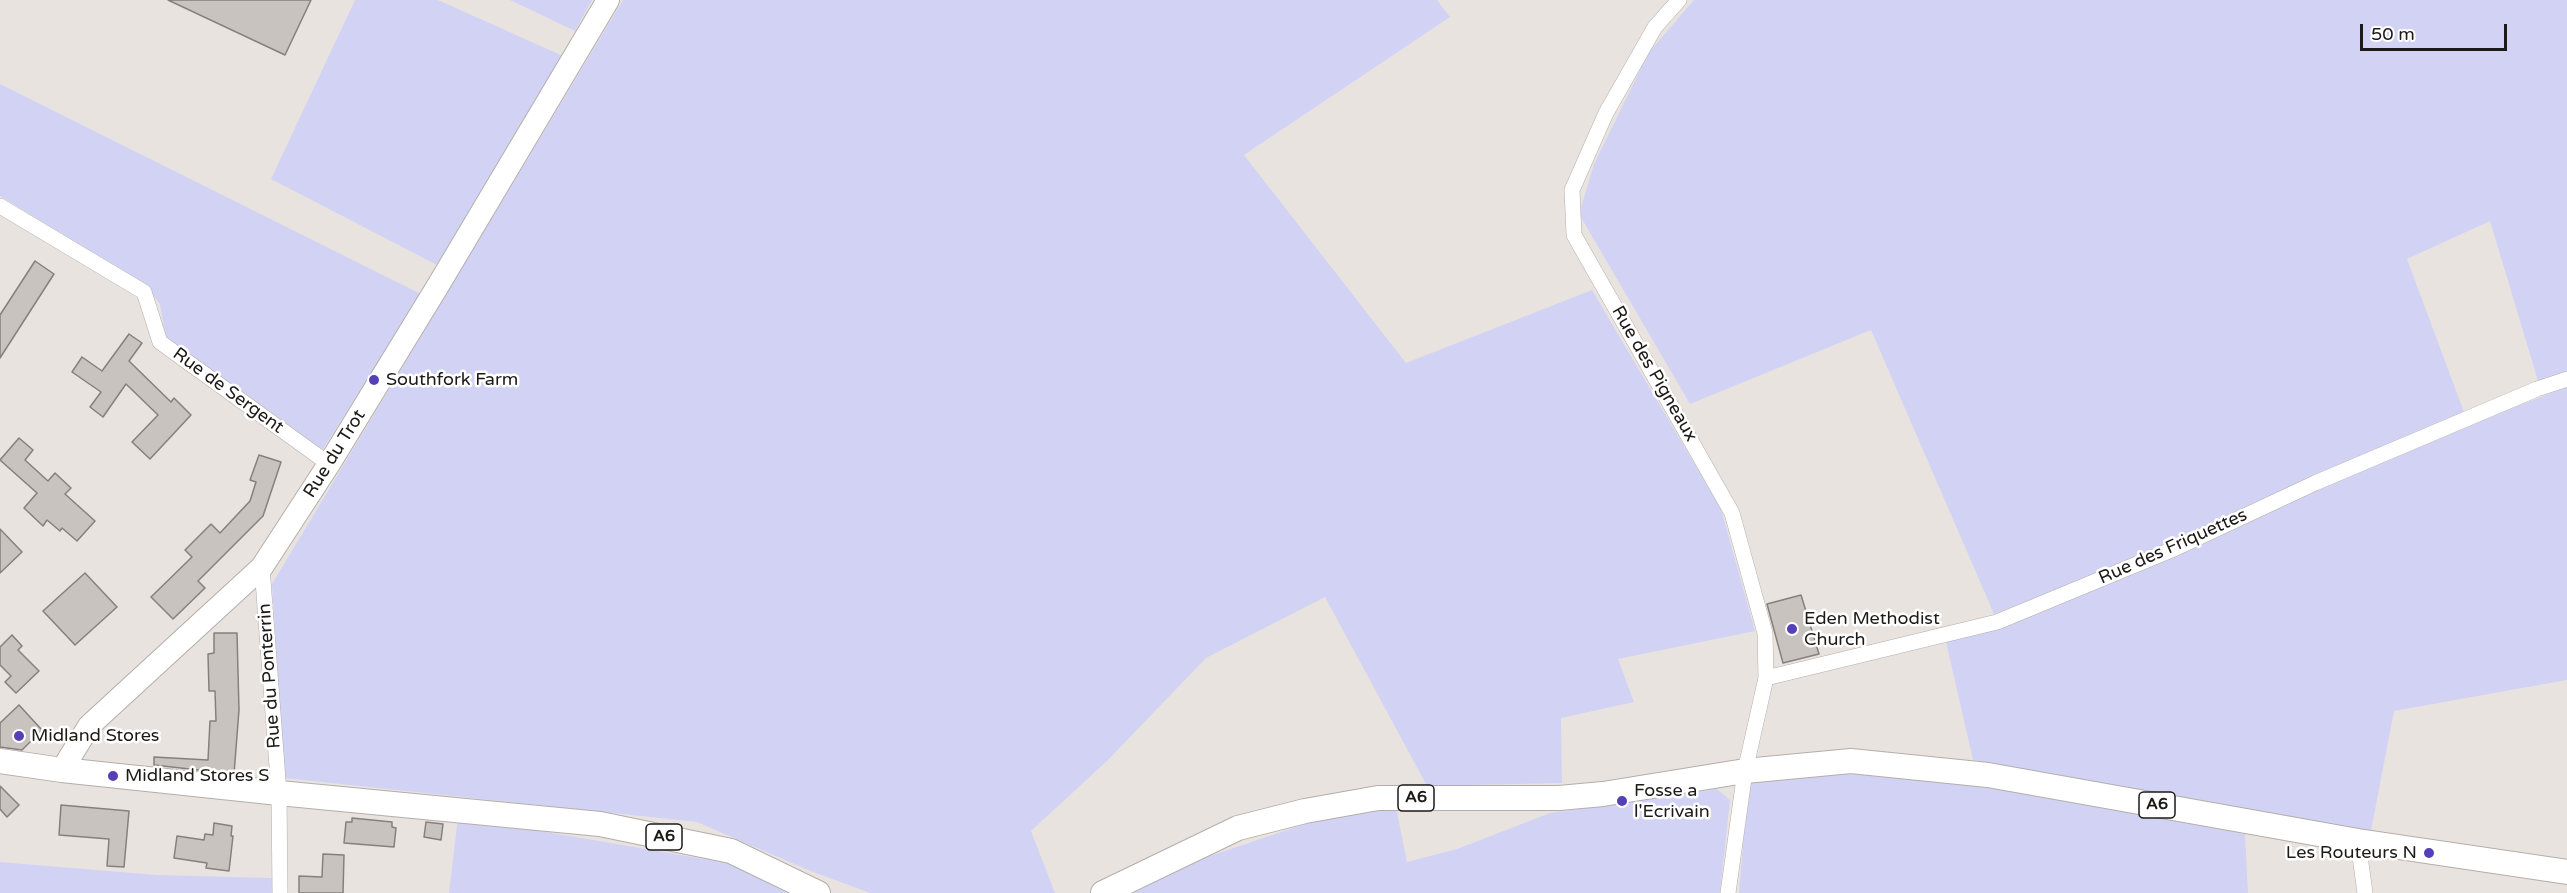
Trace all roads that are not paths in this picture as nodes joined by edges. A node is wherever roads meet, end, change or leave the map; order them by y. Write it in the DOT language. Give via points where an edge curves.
graph roads {
  1 [pos="608,0"];
  2 [pos="1679,0"];
  3 [pos="0,206"];
  4 [pos="2567,379"];
  5 [pos="329,464"];
  6 [pos="262,567"];
  7 [pos="1766,678"];
  8 [pos="0,761"];
  9 [pos="62,770"];
  10 [pos="1744,771"];
  11 [pos="279,793"];
  12 [pos="2358,841"];
  13 [pos="2567,872"];
  14 [pos="280,893"];
  15 [pos="818,893"];
  16 [pos="1102,893"];
  17 [pos="1728,893"];
  18 [pos="2365,893"];
  1 -- 5 [label="main road, Rue du Trot"];
  2 -- 7 [label="street, Rue des Pigneaux" via="1655,27 1606,113 1572,190 1574,235 1732,513 1765,633"];
  3 -- 5 [label="street, Rue de Sergent" via="144,292 160,342"];
  4 -- 7 [label="street, Rue des Friquettes" via="1997,622"];
  5 -- 6 [label="main road, Rue du Trot"];
  6 -- 9 [label="main road, Rue du Trot" via="88,726"];
  6 -- 11 [label="street, Rue du Ponterrin"];
  7 -- 10 [label="street, Rue des Pigneaux"];
  8 -- 9 [label="main road, A6"];
  9 -- 11 [label="main road, A6"];
  10 -- 12 [label="main road, A6" via="1851,761 1988,775"];
  10 -- 16 [label="main road, A6" via="1603,794 1558,798 1378,798 1305,811 1238,828"];
  10 -- 17 [label="street, Rue des Pigneaux"];
  11 -- 14 [label="street, Rue du Ponterrin"];
  11 -- 15 [label="main road, A6" via="600,824 731,851"];
  12 -- 13 [label="main road, A6"];
  12 -- 18 [label="street"];
}
